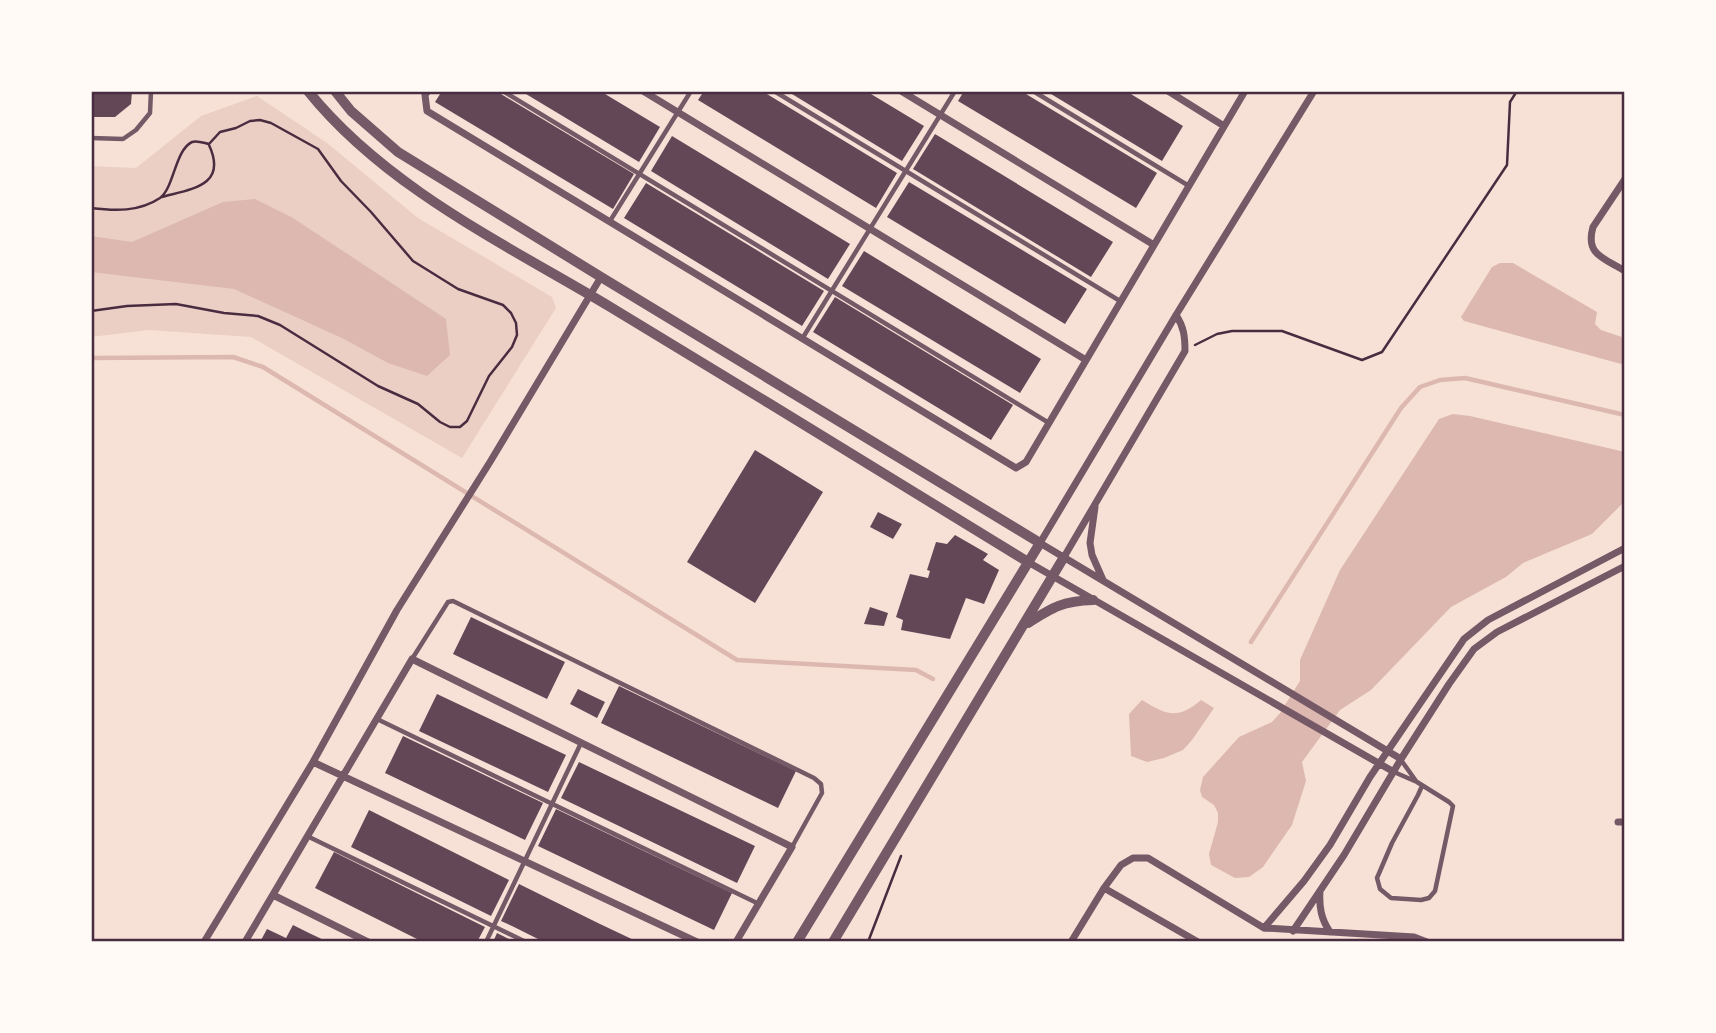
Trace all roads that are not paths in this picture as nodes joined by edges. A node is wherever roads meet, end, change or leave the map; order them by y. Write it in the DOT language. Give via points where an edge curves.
graph roads {
  1 [pos="151,91"];
  2 [pos="308,91"];
  3 [pos="335,91"];
  4 [pos="428,91"];
  5 [pos="503,91"];
  6 [pos="643,91"];
  7 [pos="691,91"];
  8 [pos="774,91"];
  9 [pos="901,91"];
  10 [pos="955,91"];
  11 [pos="1033,91"];
  12 [pos="1168,91"];
  13 [pos="1245,91"];
  14 [pos="1314,91"];
  15 [pos="678,112"];
  16 [pos="941,115"];
  17 [pos="1224,126"];
  18 [pos="91,138"];
  19 [pos="906,171"];
  20 [pos="640,174"];
  21 [pos="1625,179"];
  22 [pos="1189,186"];
  23 [pos="610,222"];
  24 [pos="870,229"];
  25 [pos="1154,244"];
  26 [pos="1625,271"];
  27 [pos="601,277"];
  28 [pos="832,291"];
  29 [pos="590,295"];
  30 [pos="1120,302"];
  31 [pos="1176,316"];
  32 [pos="803,339"];
  33 [pos="1086,360"];
  34 [pos="1049,423"];
  35 [pos="1096,503"];
  36 [pos="1040,543"];
  37 [pos="1625,548"];
  38 [pos="1064,557"];
  39 [pos="1028,562"];
  40 [pos="1625,566"];
  41 [pos="1581,571"];
  42 [pos="1053,577"];
  43 [pos="1103,580"];
  44 [pos="1588,584"];
  45 [pos="1538,594"];
  46 [pos="1093,600"];
  47 [pos="1544,607"];
  48 [pos="1024,626"];
  49 [pos="412,659"];
  50 [pos="377,719"];
  51 [pos="581,743"];
  52 [pos="1387,751"];
  53 [pos="1401,759"];
  54 [pos="313,762"];
  55 [pos="1379,764"];
  56 [pos="1394,772"];
  57 [pos="343,776"];
  58 [pos="1420,784"];
  59 [pos="552,804"];
  60 [pos="307,836"];
  61 [pos="1330,845"];
  62 [pos="792,847"];
  63 [pos="1344,855"];
  64 [pos="526,862"];
  65 [pos="1104,888"];
  66 [pos="1321,891"];
  67 [pos="273,895"];
  68 [pos="759,904"];
  69 [pos="494,926"];
  70 [pos="1264,928"];
  71 [pos="1293,931"];
  72 [pos="1330,932"];
  73 [pos="204,942"];
  74 [pos="245,942"];
  75 [pos="368,942"];
  76 [pos="486,942"];
  77 [pos="526,942"];
  78 [pos="697,942"];
  79 [pos="736,942"];
  80 [pos="797,942"];
  81 [pos="833,942"];
  82 [pos="1071,942"];
  83 [pos="1198,942"];
  84 [pos="1427,942"];
  1 -- 18 [label="lane" via="150,113 136,130 123,139"];
  2 -- 29 [label="street" via="369,154 452,213"];
  3 -- 27 [label="street" via="398,152"];
  4 -- 23 [label="street" via="427,111"];
  5 -- 20 [label="lane"];
  6 -- 15 [label="street"];
  7 -- 15 [label="lane"];
  8 -- 19 [label="lane"];
  9 -- 16 [label="street"];
  10 -- 16 [label="lane"];
  11 -- 22 [label="lane"];
  12 -- 17 [label="street"];
  13 -- 17 [label="street"];
  14 -- 31 [label="street"];
  15 -- 20 [label="lane"];
  15 -- 24 [label="street"];
  16 -- 19 [label="lane"];
  16 -- 25 [label="street"];
  17 -- 22 [label="street"];
  19 -- 24 [label="lane"];
  19 -- 30 [label="lane"];
  20 -- 23 [label="lane"];
  20 -- 28 [label="lane"];
  21 -- 26 [label="street" via="1591,235 1594,251"];
  22 -- 25 [label="street"];
  23 -- 32 [label="street"];
  24 -- 28 [label="lane"];
  24 -- 33 [label="street"];
  25 -- 30 [label="street"];
  27 -- 29 [label="street"];
  27 -- 36 [label="street"];
  28 -- 32 [label="lane"];
  28 -- 34 [label="lane"];
  29 -- 39 [label="street"];
  29 -- 54 [label="street" via="397,610"];
  30 -- 33 [label="street"];
  31 -- 35 [label="street" via="1185,351"];
  31 -- 36 [label="street"];
  32 -- 34 [label="street" via="1016,468 1026,462"];
  33 -- 34 [label="street"];
  35 -- 38 [label="street"];
  35 -- 43 [label="street" via="1090,543"];
  36 -- 38 [label="street"];
  36 -- 39 [label="street"];
  37 -- 41 [label="street"];
  38 -- 42 [label="street"];
  38 -- 43 [label="street"];
  39 -- 42 [label="street"];
  39 -- 80 [label="street"];
  40 -- 44 [label="street"];
  41 -- 44 [label="street"];
  41 -- 45 [label="street"];
  42 -- 46 [label="street"];
  42 -- 48 [label="street"];
  43 -- 52 [label="street"];
  44 -- 47 [label="street"];
  45 -- 47 [label="street"];
  45 -- 52 [label="street" via="1488,620 1464,639"];
  46 -- 48 [label="street" via="1061,604"];
  46 -- 55 [label="street"];
  47 -- 53 [label="street" via="1474,649"];
  48 -- 81 [label="street"];
  49 -- 50 [label="street"];
  49 -- 51 [label="street"];
  49 -- 62 [label="lane" via="448,602 453,601 814,778 822,793"];
  50 -- 57 [label="street"];
  50 -- 59 [label="lane"];
  51 -- 59 [label="lane"];
  51 -- 62 [label="street"];
  52 -- 53 [label="street"];
  52 -- 55 [label="street"];
  53 -- 56 [label="street"];
  53 -- 58 [label="lane"];
  54 -- 57 [label="street"];
  54 -- 73 [label="street"];
  55 -- 56 [label="street"];
  55 -- 61 [label="street"];
  56 -- 58 [label="lane"];
  56 -- 63 [label="street"];
  57 -- 60 [label="street"];
  57 -- 64 [label="street"];
  58 -- 58 [label="lane" via="1377,878 1380,890 1391,898 1421,900 1435,891 1452,806"];
  59 -- 64 [label="lane"];
  59 -- 68 [label="lane"];
  60 -- 67 [label="street"];
  60 -- 69 [label="lane"];
  61 -- 63 [label="street"];
  61 -- 70 [label="street"];
  62 -- 68 [label="street"];
  63 -- 66 [label="street"];
  64 -- 69 [label="lane"];
  64 -- 78 [label="street"];
  65 -- 70 [label="street" via="1121,865 1133,858 1148,858"];
  65 -- 82 [label="street"];
  65 -- 83 [label="street"];
  66 -- 71 [label="street"];
  66 -- 72 [label="street" via="1319,904"];
  67 -- 74 [label="street"];
  67 -- 75 [label="street"];
  68 -- 79 [label="street"];
  69 -- 76 [label="lane"];
  69 -- 77 [label="lane"];
  70 -- 71 [label="street"];
  71 -- 72 [label="street"];
  72 -- 84 [label="street" via="1414,937"];
}
